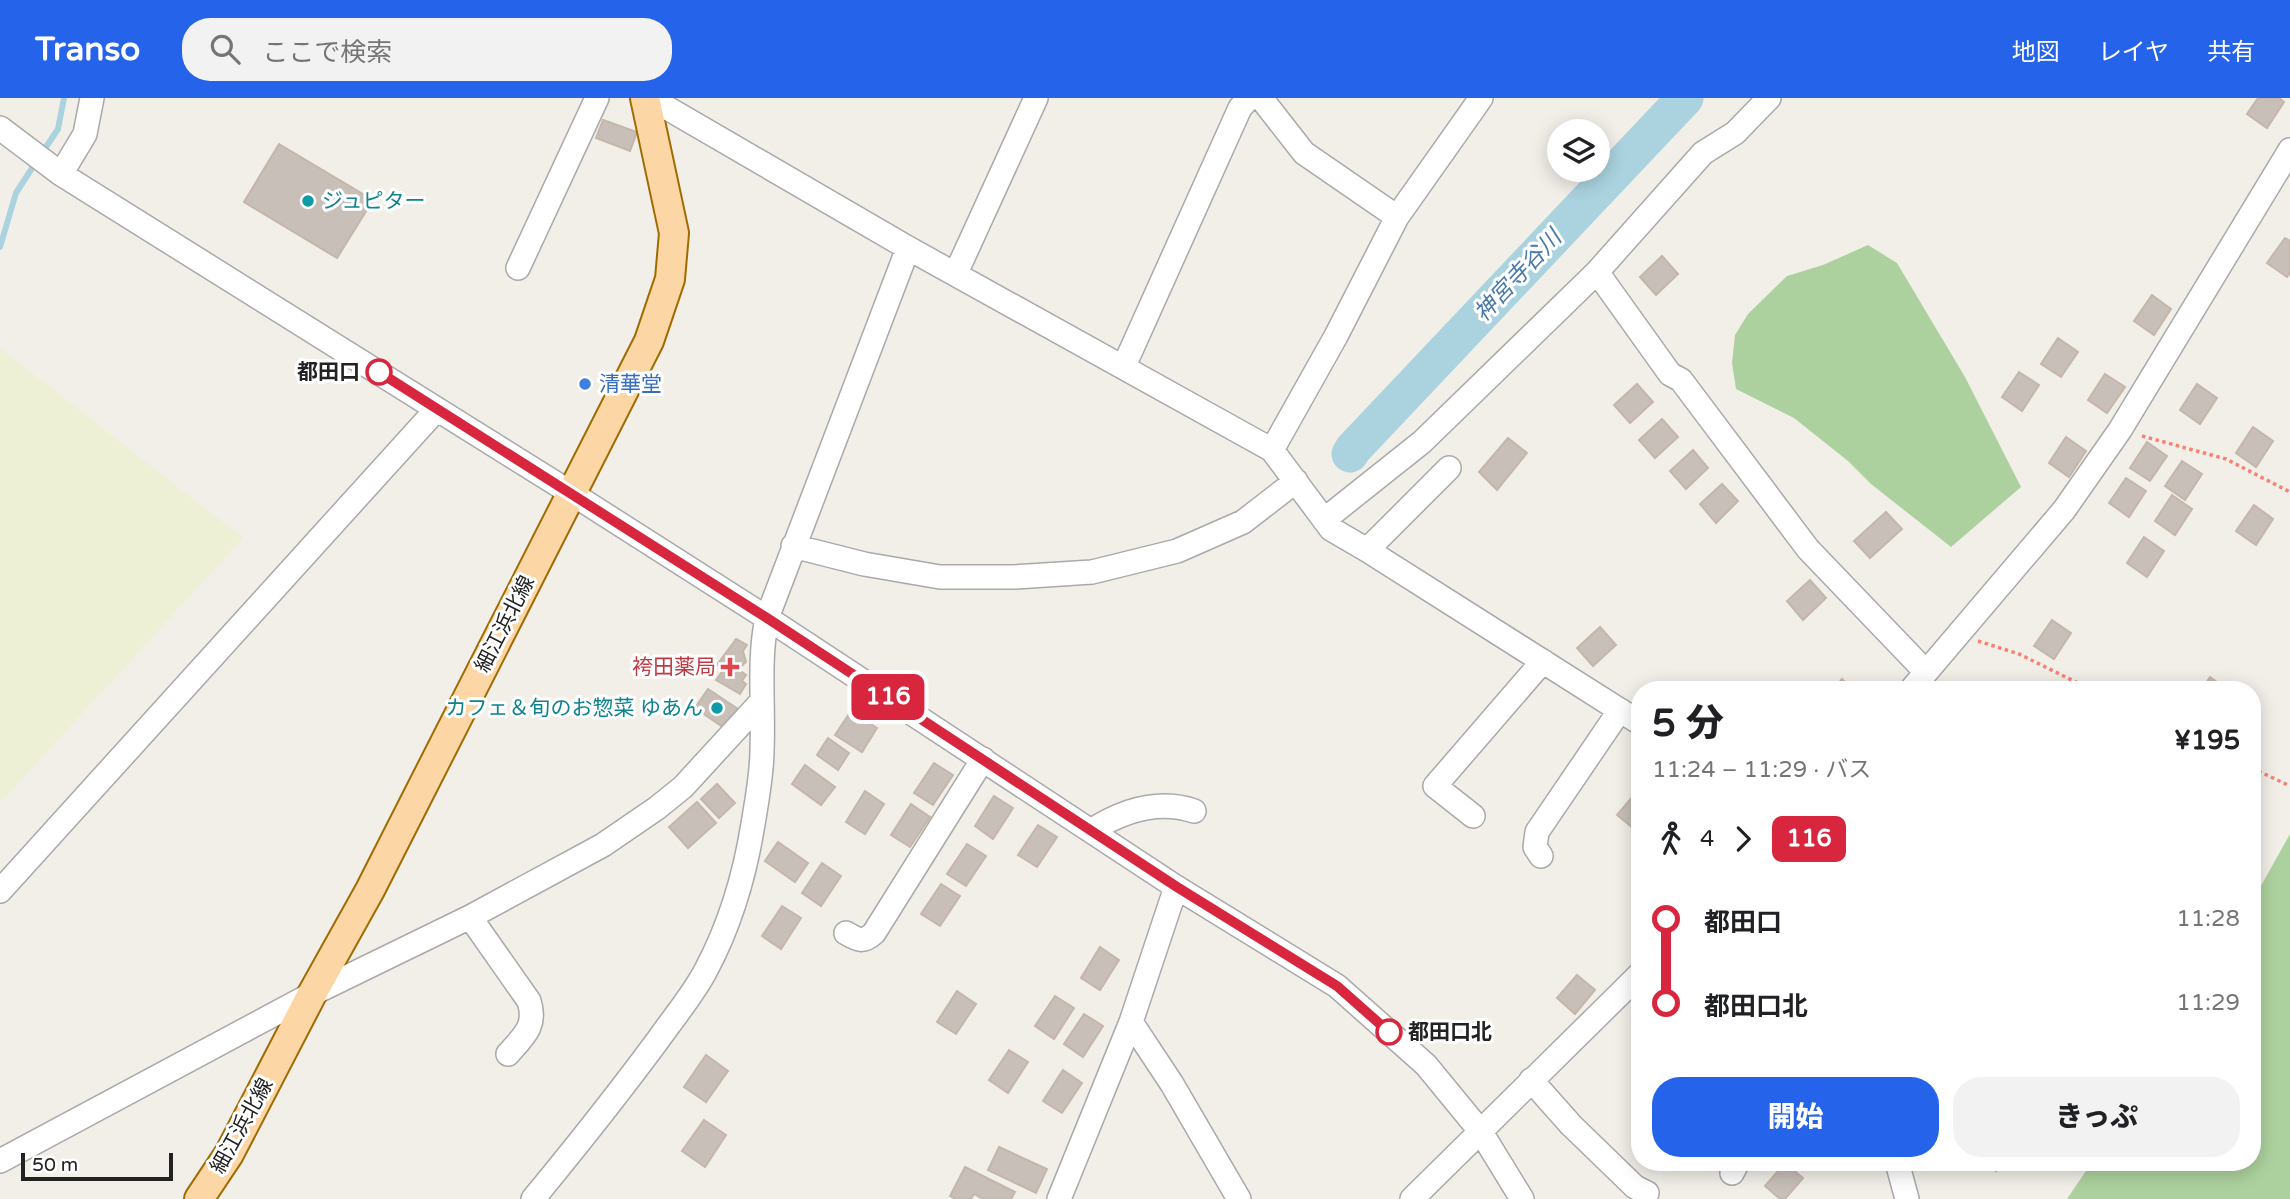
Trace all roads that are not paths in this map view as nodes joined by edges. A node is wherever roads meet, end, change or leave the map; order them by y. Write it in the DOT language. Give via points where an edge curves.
graph roads {
  1 [pos="92,98"];
  2 [pos="597,98"];
  3 [pos="648,98"];
  4 [pos="1036,98"];
  5 [pos="1249,98"];
  6 [pos="1261,98"];
  7 [pos="1481,98"];
  8 [pos="1769,98"];
  9 [pos="0,128"];
  10 [pos="2290,150"];
  11 [pos="57,172"];
  12 [pos="1396,218"];
  13 [pos="908,248"];
  14 [pos="518,268"];
  15 [pos="1597,272"];
  16 [pos="956,273"];
  17 [pos="1124,366"];
  18 [pos="437,409"];
  19 [pos="1272,450"];
  20 [pos="1449,468"];
  21 [pos="1296,481"];
  22 [pos="571,493"];
  23 [pos="1324,520"];
  24 [pos="793,546"];
  25 [pos="1367,550"];
  26 [pos="767,618"];
  27 [pos="1544,661"];
  28 [pos="1919,681"];
  29 [pos="762,701"];
  30 [pos="1620,710"];
  31 [pos="1631,717"];
  32 [pos="983,759"];
  33 [pos="1194,811"];
  34 [pos="1473,816"];
  35 [pos="1091,831"];
  36 [pos="1541,856"];
  37 [pos="1177,887"];
  38 [pos="0,891"];
  39 [pos="470,917"];
  40 [pos="846,933"];
  41 [pos="1631,983"];
  42 [pos="312,994"];
  43 [pos="1131,1022"];
  44 [pos="508,1054"];
  45 [pos="1531,1080"];
  46 [pos="1481,1132"];
  47 [pos="0,1161"];
  48 [pos="1900,1171"];
  49 [pos="1647,1194"];
  50 [pos="200,1199"];
  51 [pos="533,1199"];
  52 [pos="1059,1199"];
  53 [pos="1240,1199"];
  54 [pos="1412,1199"];
  55 [pos="1522,1199"];
  56 [pos="1908,1199"];
  1 -- 11 [label="street" via="85,134"];
  2 -- 14 [label="street"];
  3 -- 13 [label="street"];
  3 -- 22 [label="main road, 細江浜北線" via="674,233 670,279 649,341"];
  4 -- 16 [label="street"];
  5 -- 17 [label="street" via="1240,108"];
  6 -- 12 [label="street" via="1304,153"];
  7 -- 12 [label="street"];
  8 -- 15 [label="street" via="1735,133 1703,153"];
  9 -- 11 [label="street"];
  10 -- 28 [label="street" via="2120,430 2064,510"];
  11 -- 18 [label="street"];
  12 -- 19 [label="street"];
  13 -- 16 [label="street"];
  13 -- 24 [label="street"];
  15 -- 23 [label="street" via="1422,442"];
  15 -- 28 [label="street" via="1670,374 1681,380 1808,549"];
  16 -- 17 [label="street"];
  17 -- 19 [label="street"];
  18 -- 22 [label="street"];
  18 -- 38 [label="street"];
  19 -- 21 [label="street"];
  20 -- 25 [label="street"];
  21 -- 23 [label="street"];
  21 -- 24 [label="street" via="1243,522 1177,551 1092,572 940,577"];
  22 -- 26 [label="street"];
  22 -- 42 [label="main road, 細江浜北線" via="440,755"];
  23 -- 25 [label="street"];
  24 -- 26 [label="street"];
  25 -- 27 [label="street"];
  26 -- 29 [label="street" via="762,641"];
  26 -- 32 [label="street"];
  27 -- 30 [label="street"];
  27 -- 34 [label="street" via="1435,786"];
  29 -- 39 [label="street" via="704,766 657,808 603,845"];
  29 -- 51 [label="street" via="762,753 753,826 732,909 716,950 692,994"];
  30 -- 31 [label="street"];
  30 -- 36 [label="street" via="1536,832 1535,847"];
  32 -- 35 [label="street"];
  32 -- 40 [label="street" via="874,933 860,941"];
  33 -- 35 [label="street" via="1148,806"];
  35 -- 37 [label="street"];
  37 -- 43 [label="street"];
  37 -- 46 [label="street" via="1337,986 1426,1065"];
  39 -- 42 [label="street"];
  39 -- 44 [label="street" via="533,1011 529,1031"];
  41 -- 45 [label="street"];
  42 -- 47 [label="street"];
  42 -- 50 [label="main road, 細江浜北線" via="229,1154"];
  43 -- 52 [label="street"];
  43 -- 53 [label="street"];
  45 -- 46 [label="street"];
  45 -- 49 [label="street" via="1571,1125"];
  46 -- 54 [label="street"];
  46 -- 55 [label="street"];
  48 -- 56 [label="street"];
}
